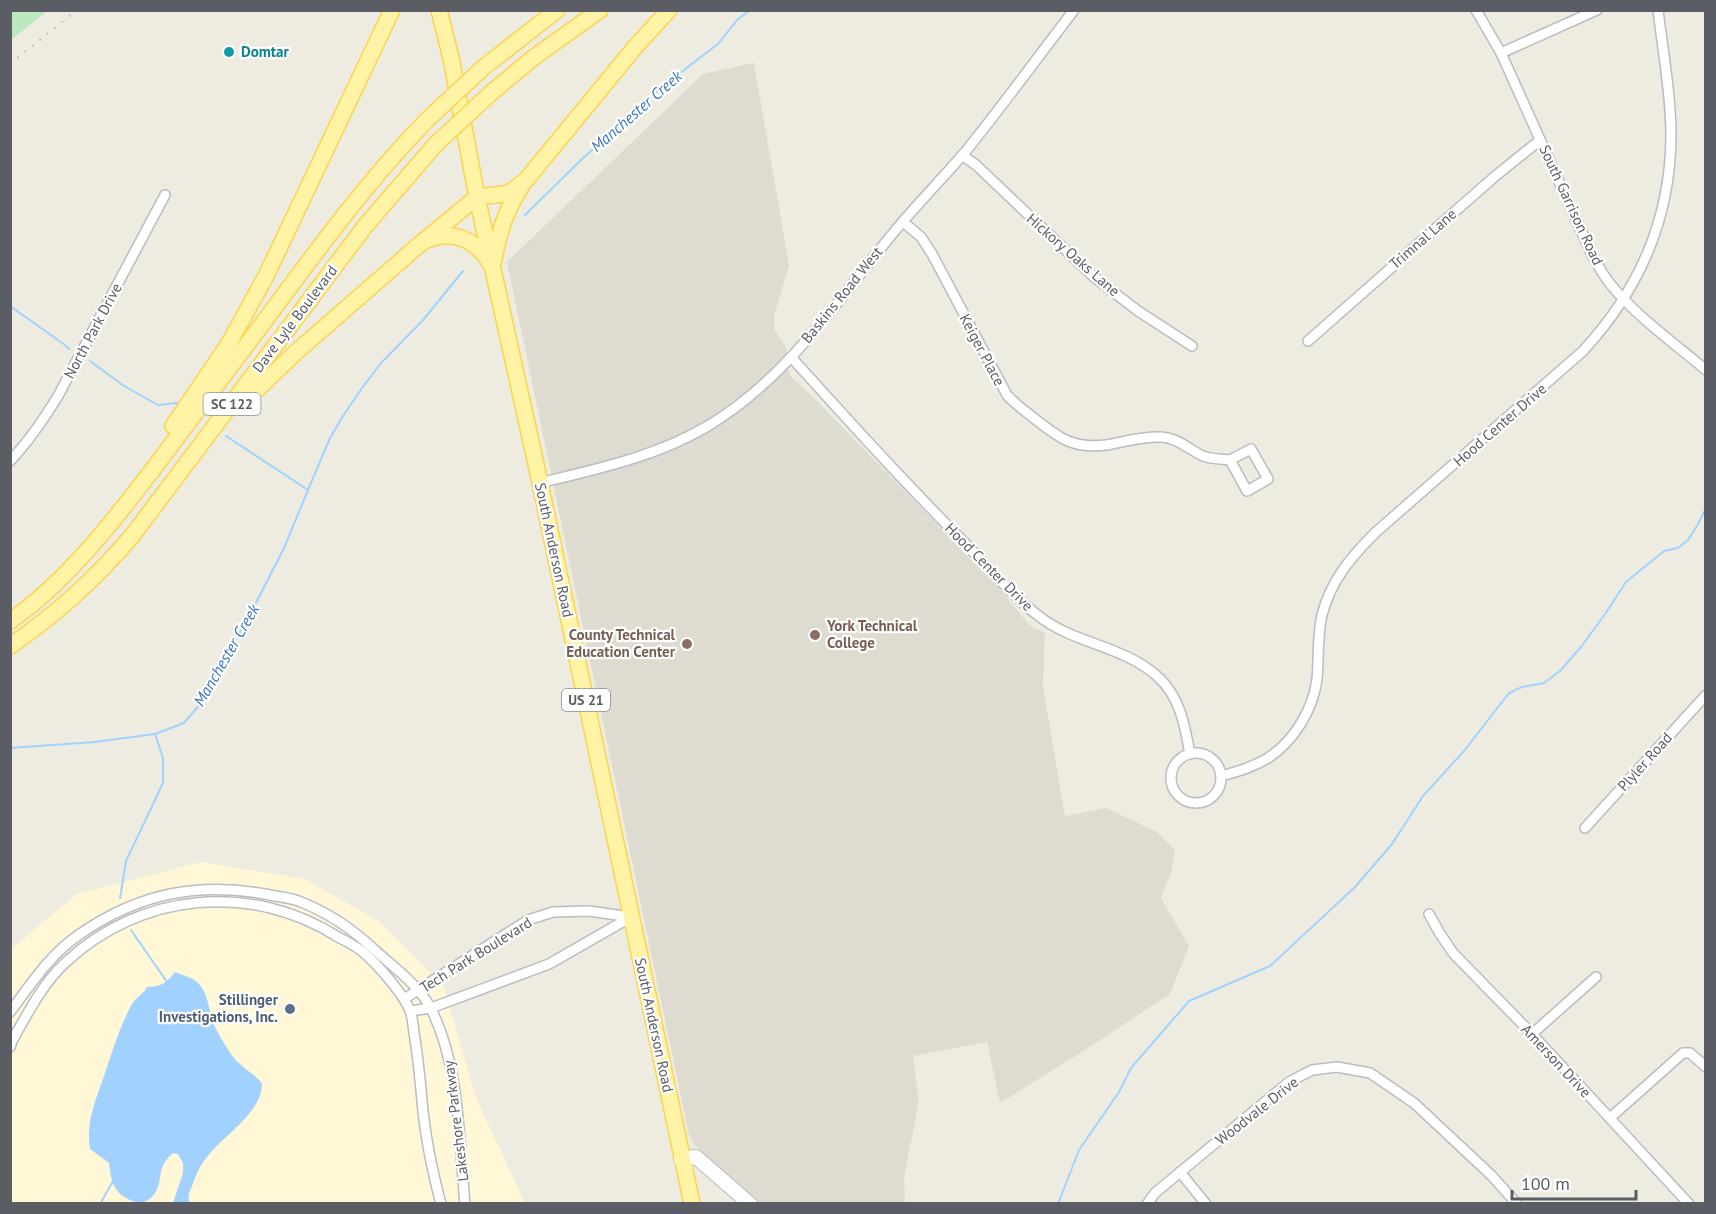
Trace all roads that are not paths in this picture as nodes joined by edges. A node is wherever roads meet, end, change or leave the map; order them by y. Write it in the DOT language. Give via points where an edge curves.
graph roads {
  1 [pos="392,10"];
  2 [pos="439,10"];
  3 [pos="557,10"];
  4 [pos="600,10"];
  5 [pos="669,10"];
  6 [pos="1074,10"];
  7 [pos="1476,10"];
  8 [pos="1597,10"];
  9 [pos="1658,10"];
  10 [pos="1501,53"];
  11 [pos="1540,140"];
  12 [pos="962,155"];
  13 [pos="526,180"];
  14 [pos="165,195"];
  15 [pos="477,197"];
  16 [pos="903,222"];
  17 [pos="420,244"];
  18 [pos="493,269"];
  19 [pos="1625,299"];
  20 [pos="1308,341"];
  21 [pos="1192,346"];
  22 [pos="791,357"];
  23 [pos="1706,370"];
  24 [pos="198,448"];
  25 [pos="1230,460"];
  26 [pos="10,461"];
  27 [pos="540,483"];
  28 [pos="97,538"];
  29 [pos="10,621"];
  30 [pos="10,646"];
  31 [pos="1706,695"];
  32 [pos="1191,754"];
  33 [pos="1221,776"];
  34 [pos="1585,828"];
  35 [pos="1429,914"];
  36 [pos="631,917"];
  37 [pos="1596,977"];
  38 [pos="419,990"];
  39 [pos="404,999"];
  40 [pos="431,1008"];
  41 [pos="410,1011"];
  42 [pos="10,1012"];
  43 [pos="1532,1034"];
  44 [pos="11,1041"];
  45 [pos="1706,1067"];
  46 [pos="1610,1118"];
  47 [pos="681,1158"];
  48 [pos="1180,1172"];
  49 [pos="718,1176"];
  50 [pos="690,1197"];
  51 [pos="441,1203"];
  52 [pos="465,1203"];
  53 [pos="750,1203"];
  54 [pos="1147,1203"];
  55 [pos="1206,1203"];
  56 [pos="1517,1203"];
  57 [pos="1689,1203"];
  1 -- 28 [label="main road" via="251,303 222,353"];
  2 -- 15 [label="main road, South Anderson Road / US 21"];
  3 -- 28 [label="main road, Dave Lyle Boulevard / SC 122, bridge" via="484,67 398,151 352,205"];
  4 -- 24 [label="main road, Dave Lyle Boulevard / SC 122, bridge" via="541,52 436,144 366,225"];
  5 -- 13 [label="main road"];
  6 -- 12 [label="street, Baskins Road West"];
  7 -- 10 [label="street, South Garrison Road"];
  8 -- 10 [label="street"];
  9 -- 19 [label="street, Hood Center Drive" via="1669,108 1669,166 1653,241"];
  10 -- 11 [label="street, South Garrison Road"];
  11 -- 19 [label="street, South Garrison Road" via="1593,257"];
  11 -- 20 [label="street, Trimnal Lane"];
  12 -- 16 [label="street, Baskins Road West"];
  12 -- 21 [label="street, Hickory Oaks Lane" via="1094,277"];
  13 -- 15 [label="main road" via="505,194"];
  13 -- 18 [label="main road" via="507,212"];
  14 -- 26 [label="street, North Park Drive" via="58,396"];
  15 -- 17 [label="main road"];
  15 -- 18 [label="main road, South Anderson Road / US 21"];
  16 -- 22 [label="street, Baskins Road West"];
  16 -- 25 [label="street, Keiger Place" via="921,237 932,254 1006,395 1054,435 1086,445 1160,437 1180,442 1202,456"];
  17 -- 18 [label="main road" via="439,236 459,236 477,247"];
  17 -- 24 [label="main road" via="280,366"];
  18 -- 27 [label="main road, South Anderson Road / US 21"];
  19 -- 23 [label="street, South Garrison Road"];
  19 -- 33 [label="street, Hood Center Drive" via="1583,351 1376,532 1347,563 1322,615 1317,681 1305,717 1284,745 1268,758"];
  22 -- 27 [label="street, Baskins Road West" via="734,408 680,441 626,462"];
  22 -- 32 [label="street, Hood Center Drive" via="1024,604 1053,626 1129,658 1157,676 1179,707"];
  24 -- 30 [label="main road, Dave Lyle Boulevard / SC 122" via="109,563 58,611"];
  25 -- 25 [label="street, Keiger Place" via="1247,491 1268,478 1251,449"];
  27 -- 36 [label="main road, South Anderson Road / US 21"];
  28 -- 29 [label="main road, Dave Lyle Boulevard / SC 122" via="40,598"];
  31 -- 34 [label="street, Plyler Road"];
  32 -- 33 [label="street" via="1199,753 1214,761"];
  32 -- 33 [label="street" via="1176,762 1172,770 1172,786 1182,799 1206,801 1218,791"];
  35 -- 43 [label="street, Amerson Drive" via="1453,953"];
  36 -- 38 [label="street, Tech Park Boulevard" via="590,911 553,912 528,920"];
  36 -- 40 [label="street, Tech Park Boulevard" via="549,964"];
  36 -- 47 [label="main road, South Anderson Road / US 21"];
  37 -- 43 [label="street"];
  38 -- 39 [label="street, Tech Park Boulevard"];
  38 -- 40 [label="street, Lakeshore Parkway"];
  38 -- 42 [label="street, Lakeshore Parkway" via="364,939 300,902 251,891 203,889 140,902 78,934 39,972"];
  39 -- 41 [label="street, Lakeshore Parkway"];
  39 -- 44 [label="street, Lakeshore Parkway" via="361,951 325,928 250,903 204,901 145,913 118,924 86,946 50,979"];
  40 -- 41 [label="street, Tech Park Boulevard"];
  40 -- 52 [label="street, Lakeshore Parkway" via="447,1051 456,1100"];
  41 -- 51 [label="street, Lakeshore Parkway" via="431,1167"];
  43 -- 46 [label="street, Amerson Drive"];
  45 -- 46 [label="street" via="1690,1053 1683,1053"];
  46 -- 57 [label="street, Amerson Drive"];
  47 -- 49 [label="street" via="696,1157"];
  47 -- 50 [label="main road, South Anderson Road / US 21"];
  48 -- 54 [label="street, Woodvale Drive"];
  48 -- 55 [label="street"];
  48 -- 56 [label="street, Woodvale Drive" via="1289,1082 1312,1070 1337,1067 1370,1073 1414,1103"];
  49 -- 50 [label="street" via="698,1174 693,1179"];
  49 -- 53 [label="street"];
}
